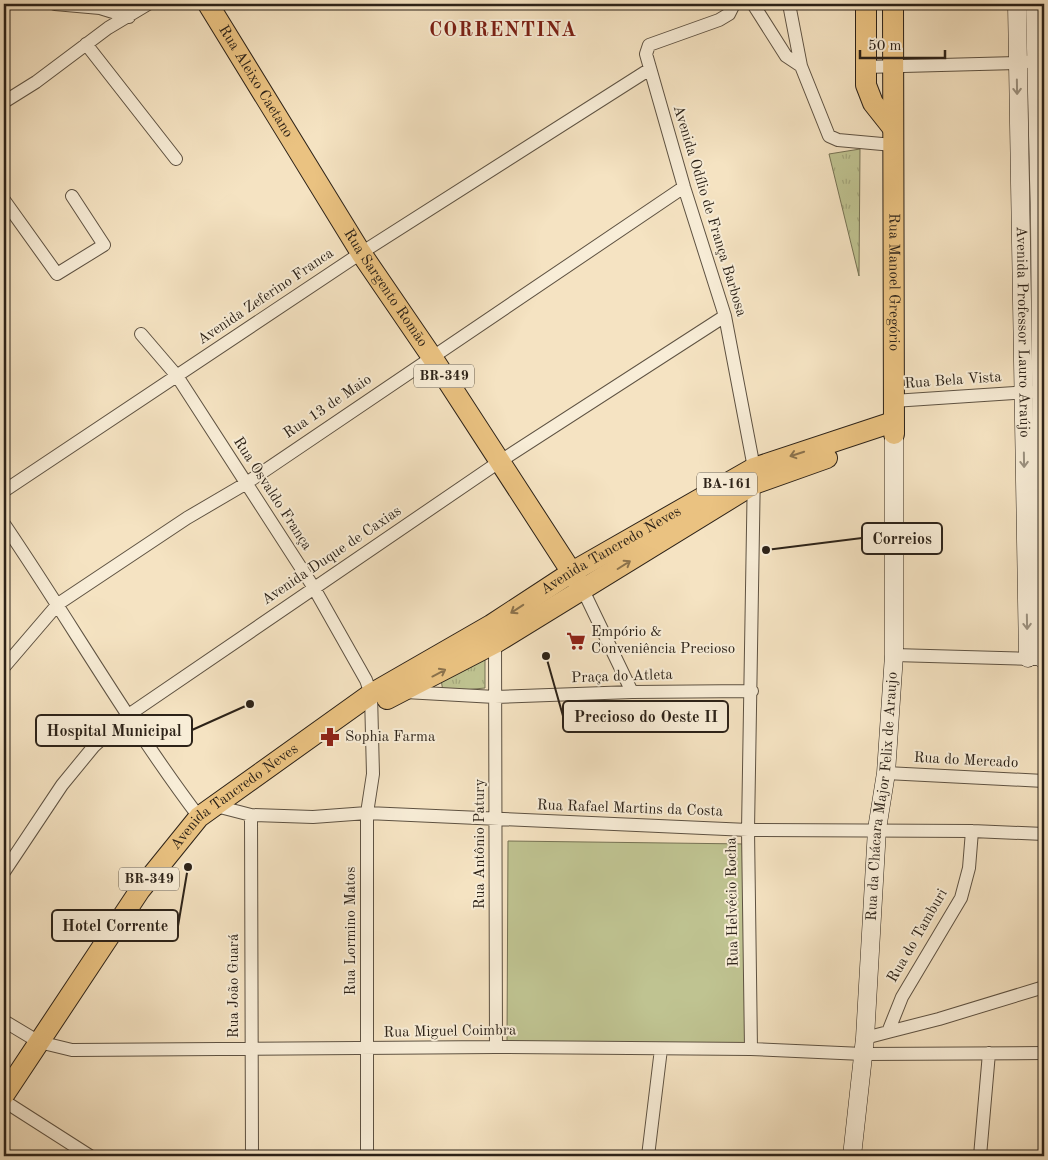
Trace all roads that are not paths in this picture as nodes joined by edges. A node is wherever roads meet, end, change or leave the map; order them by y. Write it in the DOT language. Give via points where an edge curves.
graph roads {
  1 [pos="55,4"];
  2 [pos="148,4"];
  3 [pos="208,4"];
  4 [pos="734,4"];
  5 [pos="753,4"];
  6 [pos="789,4"];
  7 [pos="866,4"];
  8 [pos="893,4"];
  9 [pos="1017,4"];
  10 [pos="1036,4"];
  11 [pos="102,6"];
  12 [pos="129,16"];
  13 [pos="86,44"];
  14 [pos="1040,60"];
  15 [pos="1017,63"];
  16 [pos="801,66"];
  17 [pos="865,67"];
  18 [pos="892,67"];
  19 [pos="650,69"];
  20 [pos="4,102"];
  21 [pos="892,136"];
  22 [pos="176,160"];
  23 [pos="305,160"];
  24 [pos="684,187"];
  25 [pos="72,196"];
  26 [pos="4,200"];
  27 [pos="1020,223"];
  28 [pos="1042,224"];
  29 [pos="361,253"];
  30 [pos="725,316"];
  31 [pos="141,334"];
  32 [pos="432,357"];
  33 [pos="177,376"];
  34 [pos="1022,392"];
  35 [pos="1042,392"];
  36 [pos="894,401"];
  37 [pos="894,429"];
  38 [pos="498,462"];
  39 [pos="754,476"];
  40 [pos="245,484"];
  41 [pos="4,491"];
  42 [pos="4,524"];
  43 [pos="1037,540"];
  44 [pos="572,572"];
  45 [pos="314,588"];
  46 [pos="583,590"];
  47 [pos="58,604"];
  48 [pos="494,633"];
  49 [pos="894,655"];
  50 [pos="1038,659"];
  51 [pos="4,667"];
  52 [pos="752,691"];
  53 [pos="402,692"];
  54 [pos="632,692"];
  55 [pos="495,697"];
  56 [pos="372,700"];
  57 [pos="127,716"];
  58 [pos="886,772"];
  59 [pos="1044,781"];
  60 [pos="208,812"];
  61 [pos="367,813"];
  62 [pos="251,815"];
  63 [pos="497,819"];
  64 [pos="748,830"];
  65 [pos="877,830"];
  66 [pos="972,831"];
  67 [pos="1044,834"];
  68 [pos="4,872"];
  69 [pos="1044,987"];
  70 [pos="4,1021"];
  71 [pos="888,1032"];
  72 [pos="39,1042"];
  73 [pos="864,1046"];
  74 [pos="496,1047"];
  75 [pos="250,1049"];
  76 [pos="368,1049"];
  77 [pos="661,1049"];
  78 [pos="751,1049"];
  79 [pos="989,1053"];
  80 [pos="1044,1053"];
  81 [pos="4,1095"];
  82 [pos="4,1101"];
  83 [pos="90,1156"];
  84 [pos="252,1156"];
  85 [pos="367,1156"];
  86 [pos="648,1156"];
  87 [pos="852,1156"];
  88 [pos="980,1156"];
  1 -- 11 [label="street"];
  2 -- 12 [label="street"];
  3 -- 23 [label="main road, Rua Aleixo Caetano / BR-349"];
  4 -- 19 [label="street, Avenida Odílio de França Barbosa" via="729,14 719,20 649,45 646,54"];
  5 -- 16 [label="street" via="786,56"];
  6 -- 16 [label="street"];
  7 -- 17 [label="main road"];
  8 -- 18 [label="main road, Rua Manoel Gregório"];
  9 -- 15 [label="street, Avenida Professor Lauro Araújo"];
  10 -- 14 [label="street, Avenida Professor Lauro Araújo"];
  11 -- 12 [label="street"];
  12 -- 13 [label="street"];
  13 -- 20 [label="street"];
  13 -- 22 [label="street"];
  14 -- 15 [label="street"];
  14 -- 28 [label="street, Avenida Professor Lauro Araújo"];
  15 -- 18 [label="street"];
  15 -- 27 [label="street, Avenida Professor Lauro Araújo, one-way"];
  16 -- 21 [label="street" via="829,136 838,140"];
  17 -- 18 [label="street"];
  17 -- 21 [label="main road" via="869,96"];
  18 -- 21 [label="main road, Rua Manoel Gregório"];
  19 -- 24 [label="street, Avenida Odílio de França Barbosa"];
  19 -- 29 [label="street, Avenida Zeferino Franca"];
  21 -- 36 [label="main road, Rua Manoel Gregório"];
  23 -- 29 [label="main road, Rua Sargento Romão / BR-349"];
  24 -- 30 [label="street, Avenida Odílio de França Barbosa"];
  24 -- 32 [label="street, Rua 13 de Maio"];
  25 -- 26 [label="street" via="104,245 57,274"];
  27 -- 28 [label="street"];
  27 -- 34 [label="street, Avenida Professor Lauro Araújo"];
  28 -- 35 [label="street, Avenida Professor Lauro Araújo"];
  29 -- 32 [label="main road, Rua Sargento Romão / BR-349"];
  29 -- 33 [label="street, Avenida Zeferino Franca"];
  30 -- 38 [label="street, Avenida Duque de Caxias"];
  30 -- 39 [label="street, Avenida Odílio de França Barbosa"];
  31 -- 33 [label="street, Rua Osvaldo França"];
  32 -- 38 [label="main road, Rua Sargento Romão / BR-349"];
  32 -- 40 [label="street, Rua 13 de Maio"];
  33 -- 40 [label="street, Rua Osvaldo França"];
  33 -- 41 [label="street, Avenida Zeferino Franca"];
  34 -- 35 [label="street, Rua Bela Vista"];
  34 -- 36 [label="street, Rua Bela Vista"];
  34 -- 43 [label="street, Avenida Professor Lauro Araújo, one-way"];
  35 -- 43 [label="street, Avenida Professor Lauro Araújo"];
  36 -- 37 [label="main road, Rua Manoel Gregório"];
  37 -- 39 [label="main road, Avenida Tancredo Neves / BA-161"];
  37 -- 49 [label="street, Rua da Chácara Major Felix de Araujo"];
  38 -- 44 [label="main road, Rua Sargento Romão / BR-349"];
  38 -- 45 [label="street, Avenida Duque de Caxias"];
  39 -- 44 [label="main road, Avenida Tancredo Neves / BA-161"];
  46 -- 39 [label="main road, Avenida Tancredo Neves / BA-161, one-way"];
  39 -- 52 [label="street, Rua Helvécio Rocha"];
  40 -- 45 [label="street, Rua Osvaldo França"];
  40 -- 47 [label="street, Rua 13 de Maio" via="187,518"];
  42 -- 47 [label="street"];
  43 -- 50 [label="street, Avenida Professor Lauro Araújo"];
  44 -- 46 [label="main road, Rua Sargento Romão / BR-349"];
  44 -- 48 [label="main road, Avenida Tancredo Neves / BR-349, one-way"];
  45 -- 56 [label="street, Rua Osvaldo França" via="366,680"];
  45 -- 57 [label="street, Avenida Duque de Caxias"];
  46 -- 48 [label="main road, Avenida Tancredo Neves / BR-349"];
  46 -- 54 [label="street"];
  47 -- 51 [label="street, Rua 13 de Maio"];
  47 -- 57 [label="street"];
  53 -- 48 [label="main road, Avenida Tancredo Neves / BR-349, one-way"];
  48 -- 55 [label="street, Rua Antônio Patury"];
  48 -- 56 [label="main road, Avenida Tancredo Neves / BR-349"];
  49 -- 50 [label="street"];
  49 -- 58 [label="street, Rua da Chácara Major Felix de Araujo"];
  52 -- 54 [label="street, Praça do Atleta"];
  52 -- 64 [label="street, Rua Helvécio Rocha"];
  53 -- 55 [label="street, Praça do Atleta"];
  53 -- 56 [label="main road, Avenida Tancredo Neves / BR-349"];
  54 -- 55 [label="street, Praça do Atleta"];
  55 -- 63 [label="street, Rua Antônio Patury"];
  56 -- 60 [label="main road, Avenida Tancredo Neves / BR-349" via="347,714"];
  56 -- 61 [label="street, Rua Lormino Matos" via="373,774"];
  57 -- 60 [label="street"];
  57 -- 68 [label="street, Avenida Duque de Caxias" via="94,746 62,785"];
  58 -- 59 [label="street, Rua do Mercado"];
  58 -- 65 [label="street, Rua da Chácara Major Felix de Araujo"];
  60 -- 62 [label="street, Rua Rafael Martins da Costa"];
  60 -- 72 [label="main road, Avenida Tancredo Neves / BR-349" via="140,890"];
  61 -- 62 [label="street, Rua Rafael Martins da Costa" via="313,818"];
  61 -- 63 [label="street, Rua Rafael Martins da Costa"];
  61 -- 76 [label="street, Rua Lormino Matos"];
  62 -- 75 [label="street, Rua João Guará"];
  63 -- 64 [label="street, Rua Rafael Martins da Costa"];
  63 -- 74 [label="street, Rua Antônio Patury"];
  64 -- 65 [label="street, Rua Rafael Martins da Costa"];
  64 -- 78 [label="street, Rua Helvécio Rocha"];
  65 -- 66 [label="street, Rua Rafael Martins da Costa"];
  65 -- 73 [label="street, Rua da Chácara Major Felix de Araujo"];
  66 -- 67 [label="street, Rua Rafael Martins da Costa"];
  66 -- 71 [label="street, Rua do Tamburi" via="969,868 961,898 902,997"];
  69 -- 71 [label="street"];
  70 -- 72 [label="street"];
  71 -- 73 [label="street"];
  72 -- 75 [label="street, Rua Miguel Coimbra" via="72,1050"];
  72 -- 81 [label="main road, Avenida Tancredo Neves / BR-349"];
  73 -- 78 [label="street, Rua Miguel Coimbra"];
  73 -- 79 [label="street"];
  73 -- 87 [label="street, Rua da Chácara Major Felix de Araujo"];
  74 -- 76 [label="street, Rua Miguel Coimbra"];
  74 -- 77 [label="street, Rua Miguel Coimbra"];
  75 -- 76 [label="street, Rua Miguel Coimbra"];
  75 -- 84 [label="street, Rua João Guará"];
  76 -- 85 [label="street, Rua Lormino Matos"];
  77 -- 78 [label="street, Rua Miguel Coimbra"];
  77 -- 86 [label="street"];
  79 -- 80 [label="street"];
  79 -- 88 [label="street"];
  82 -- 83 [label="street"];
}
